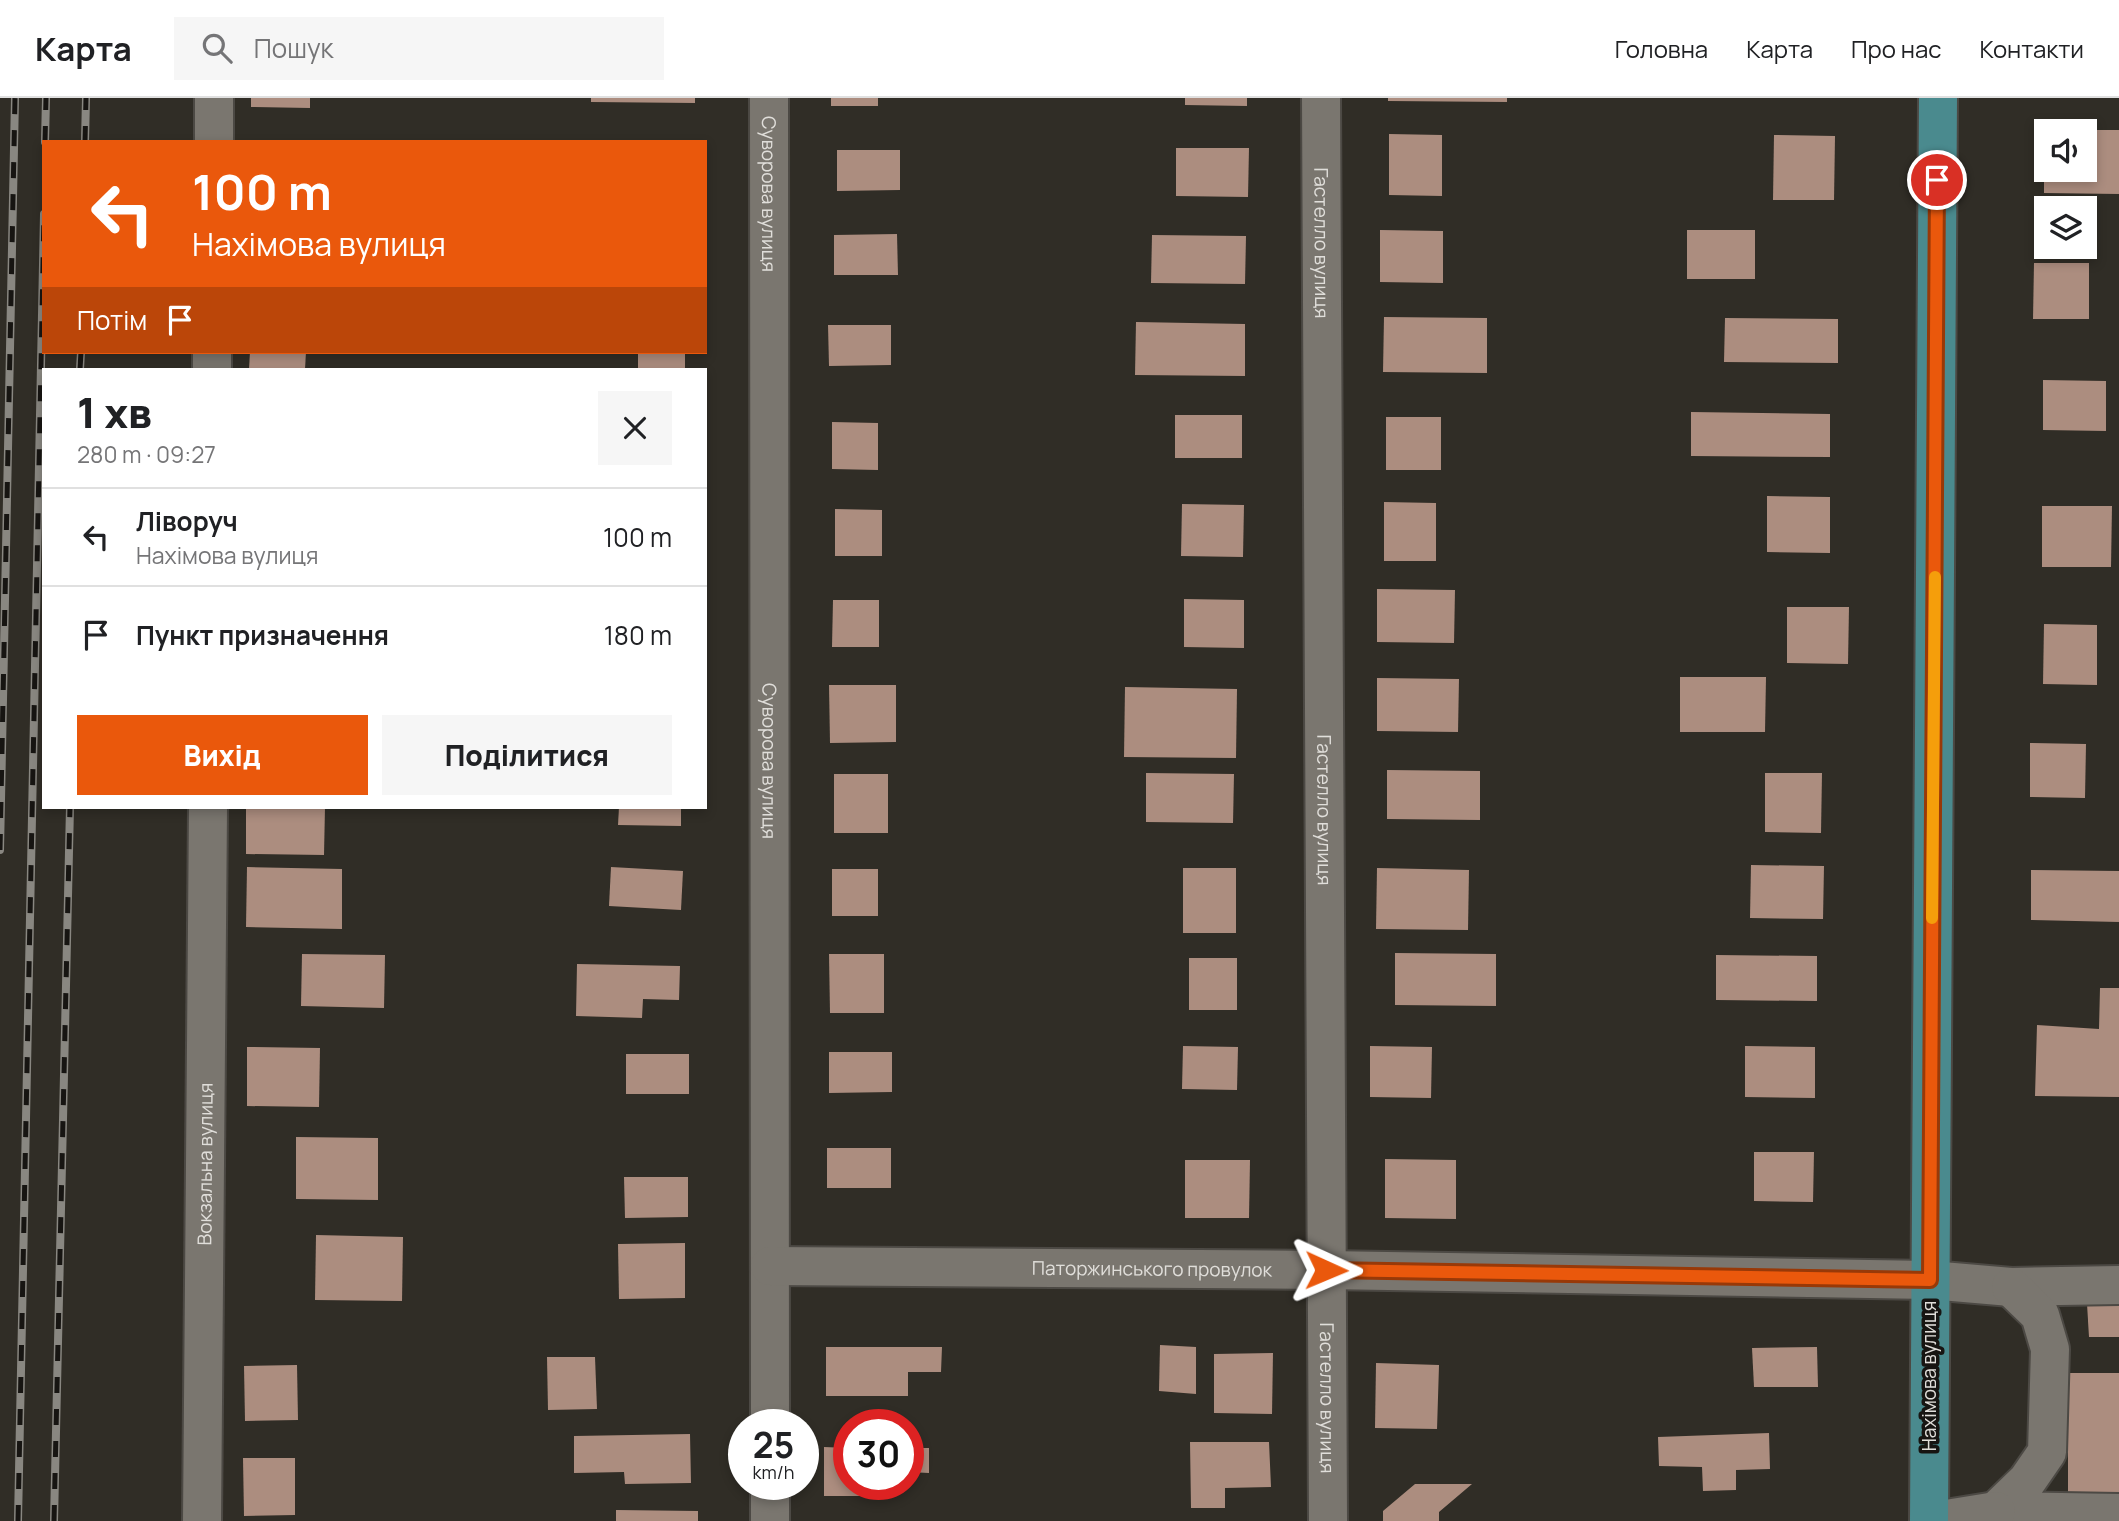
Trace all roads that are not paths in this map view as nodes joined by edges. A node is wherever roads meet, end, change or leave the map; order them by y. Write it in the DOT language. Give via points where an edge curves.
graph roads {
  1 [pos="214,98"];
  2 [pos="769,98"];
  3 [pos="1321,98"];
  4 [pos="1938,98"];
  5 [pos="214,140"];
  6 [pos="208,809"];
  7 [pos="770,1266"];
  8 [pos="1326,1270"];
  9 [pos="1930,1280"];
  10 [pos="2119,1285"];
  11 [pos="2011,1287"];
  12 [pos="770,1409"];
  13 [pos="770,1500"];
  14 [pos="1996,1511"];
  15 [pos="2119,1513"];
  16 [pos="202,1521"];
  17 [pos="770,1521"];
  18 [pos="1328,1521"];
  19 [pos="1929,1521"];
  20 [pos="1934,1521"];
  1 -- 5 [label="street"];
  2 -- 7 [label="street, Суворова вулиця"];
  3 -- 8 [label="street, Гастелло вулиця"];
  4 -- 9 [label="main road, Нахімова вулиця"];
  6 -- 16 [label="street, Вокзальна вулиця"];
  7 -- 8 [label="street, Паторжинського провулок"];
  7 -- 12 [label="street, Суворова вулиця"];
  8 -- 9 [label="street, Паторжинського провулок"];
  8 -- 18 [label="street, Гастелло вулиця"];
  9 -- 11 [label="street, Паторжинського провулок"];
  9 -- 19 [label="main road, Нахімова вулиця"];
  10 -- 11 [label="street, Паторжинського провулок"];
  11 -- 14 [label="street" via="2040,1315 2050,1349 2047,1452 2027,1481"];
  13 -- 17 [label="street"];
  14 -- 15 [label="street"];
  14 -- 20 [label="street"];
}
